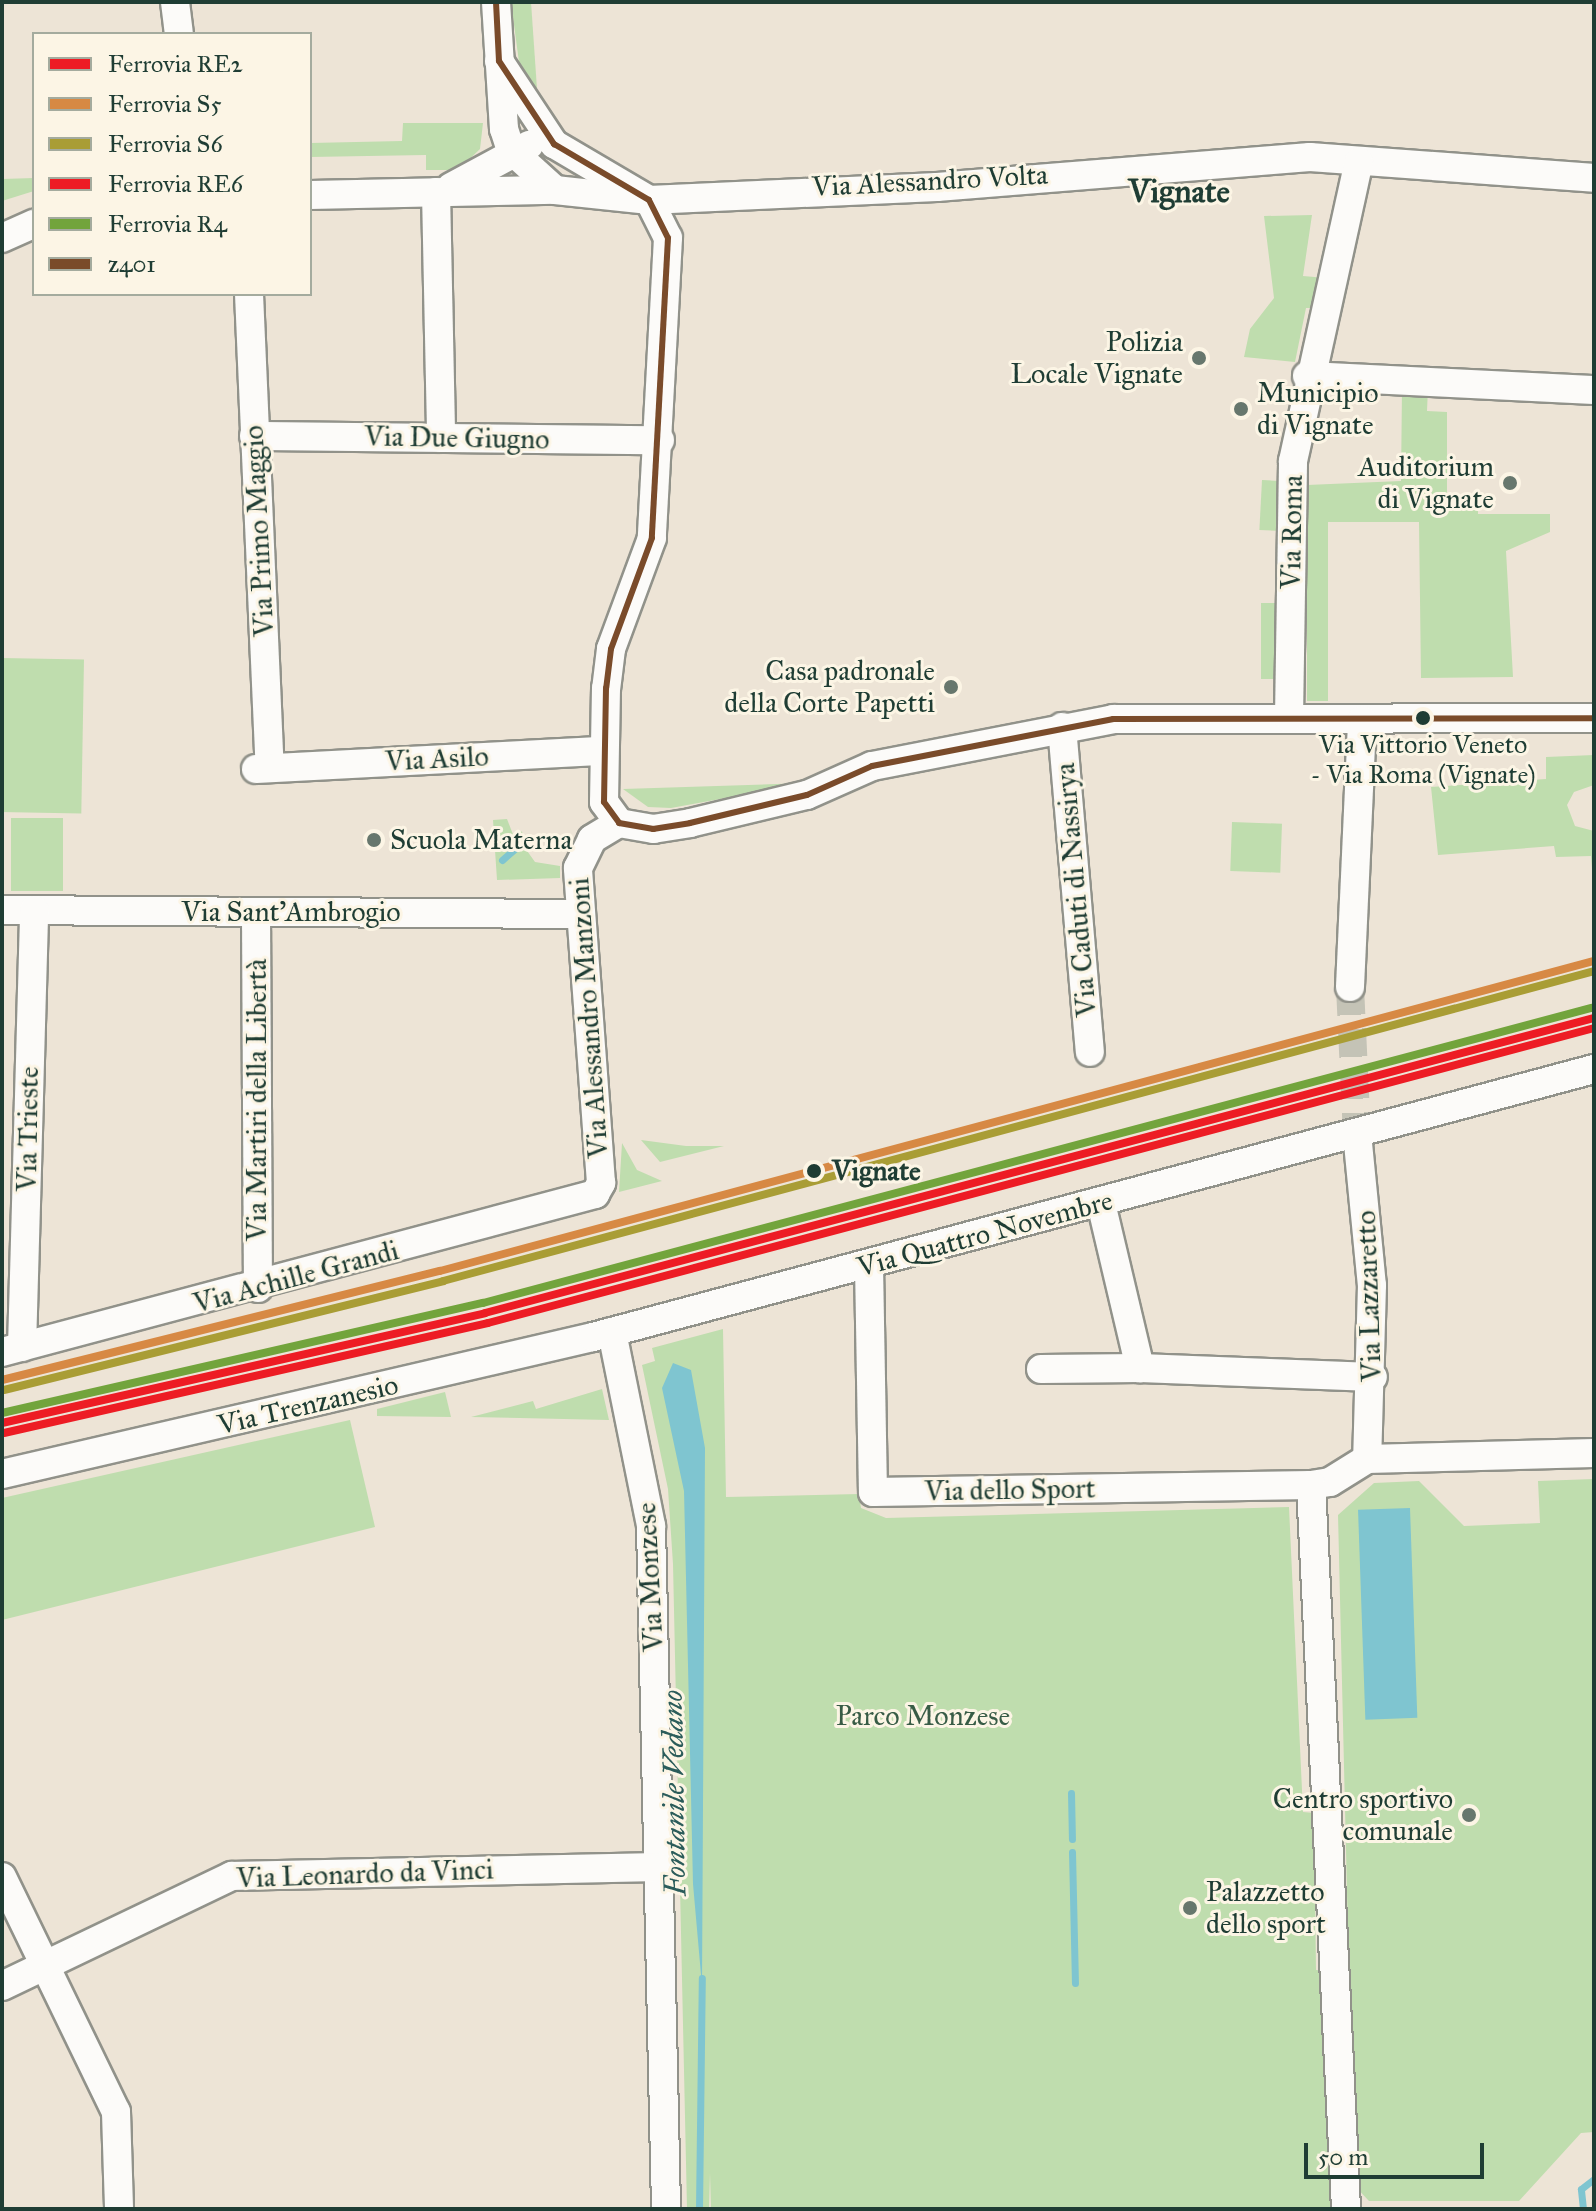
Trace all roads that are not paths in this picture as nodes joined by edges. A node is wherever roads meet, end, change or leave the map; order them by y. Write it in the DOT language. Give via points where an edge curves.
graph roads {
  1 [pos="175,2"];
  2 [pos="496,2"];
  3 [pos="179,32"];
  4 [pos="499,61"];
  5 [pos="554,144"];
  6 [pos="511,150"];
  7 [pos="1359,162"];
  8 [pos="1594,178"];
  9 [pos="555,190"];
  10 [pos="436,192"];
  11 [pos="312,195"];
  12 [pos="649,200"];
  13 [pos="32,225"];
  14 [pos="2,238"];
  15 [pos="249,296"];
  16 [pos="1307,376"];
  17 [pos="1594,390"];
  18 [pos="254,436"];
  19 [pos="441,438"];
  20 [pos="660,440"];
  21 [pos="1289,718"];
  22 [pos="1594,718"];
  23 [pos="1362,720"];
  24 [pos="1062,727"];
  25 [pos="604,751"];
  26 [pos="263,768"];
  27 [pos="619,823"];
  28 [pos="2,910"];
  29 [pos="34,910"];
  30 [pos="256,912"];
  31 [pos="581,914"];
  32 [pos="1350,987"];
  33 [pos="1090,1052"];
  34 [pos="1594,1069"];
  35 [pos="1357,1133"];
  36 [pos="589,1197"];
  37 [pos="1101,1203"];
  38 [pos="869,1265"];
  39 [pos="258,1288"];
  40 [pos="612,1332"];
  41 [pos="12,1350"];
  42 [pos="1140,1368"];
  43 [pos="1041,1369"];
  44 [pos="1373,1377"];
  45 [pos="1594,1453"];
  46 [pos="1367,1459"];
  47 [pos="2,1474"];
  48 [pos="1311,1485"];
  49 [pos="657,1867"];
  50 [pos="2,1877"];
  51 [pos="46,1963"];
  52 [pos="2,1986"];
  53 [pos="119,2209"];
  54 [pos="666,2209"];
  55 [pos="1346,2209"];
  1 -- 3 [label="street"];
  2 -- 4 [label="street"];
  4 -- 5 [label="street"];
  4 -- 6 [label="street"];
  5 -- 6 [label="street"];
  5 -- 9 [label="street"];
  5 -- 12 [label="street"];
  6 -- 9 [label="street"];
  6 -- 10 [label="street" via="471,180"];
  7 -- 8 [label="street, Via Alessandro Volta"];
  7 -- 12 [label="street, Via Alessandro Volta" via="1229,160 937,187"];
  7 -- 16 [label="street, Via Roma"];
  9 -- 10 [label="street, Via Alessandro Volta"];
  9 -- 12 [label="street, Via Alessandro Volta"];
  10 -- 11 [label="street, Via Alessandro Volta"];
  10 -- 19 [label="street"];
  12 -- 20 [label="street" via="664,219 668,245"];
  13 -- 14 [label="street"];
  15 -- 18 [label="street, Via Primo Maggio"];
  16 -- 17 [label="street"];
  16 -- 21 [label="street, Via Roma" via="1293,461"];
  18 -- 19 [label="street, Via Due Giugno"];
  18 -- 26 [label="street, Via Primo Maggio"];
  19 -- 20 [label="street, Via Due Giugno"];
  20 -- 25 [label="street" via="649,548 610,654"];
  21 -- 23 [label="street"];
  21 -- 24 [label="street" via="1172,715"];
  22 -- 23 [label="street"];
  23 -- 32 [label="street"];
  24 -- 27 [label="street" via="872,766 807,795 690,823 653,829"];
  24 -- 33 [label="street, Via Caduti di Nassirya"];
  25 -- 26 [label="street, Via Asilo"];
  25 -- 27 [label="street" via="604,802"];
  27 -- 31 [label="street, Via Alessandro Manzoni" via="581,855"];
  28 -- 29 [label="street, Via Sant'Ambrogio"];
  29 -- 30 [label="street, Via Sant'Ambrogio"];
  29 -- 41 [label="street, Via Trieste"];
  30 -- 31 [label="street, Via Sant'Ambrogio"];
  30 -- 39 [label="street, Via Martiri della Libertà"];
  31 -- 36 [label="street, Via Alessandro Manzoni" via="601,1183"];
  34 -- 35 [label="street, Via Quattro Novembre"];
  35 -- 37 [label="street, Via Quattro Novembre"];
  35 -- 44 [label="street, Via Lazzaretto"];
  36 -- 39 [label="street, Via Achille Grandi"];
  37 -- 38 [label="street, Via Quattro Novembre"];
  37 -- 42 [label="street"];
  38 -- 40 [label="street, Via Quattro Novembre"];
  38 -- 48 [label="street, Via dello Sport" via="873,1492"];
  39 -- 41 [label="street, Via Achille Grandi"];
  40 -- 47 [label="street, Via Trenzanesio"];
  40 -- 49 [label="street, Via Monzese" via="651,1526"];
  42 -- 43 [label="street"];
  42 -- 44 [label="street"];
  44 -- 46 [label="street, Via Lazzaretto"];
  45 -- 46 [label="street"];
  46 -- 48 [label="street, Via dello Sport" via="1330,1482"];
  48 -- 55 [label="street"];
  49 -- 51 [label="street, Via Leonardo da Vinci" via="232,1876"];
  49 -- 54 [label="street, Via Monzese"];
  50 -- 51 [label="street"];
  51 -- 52 [label="street, Via Leonardo da Vinci"];
  51 -- 53 [label="street" via="116,2112"];
}
